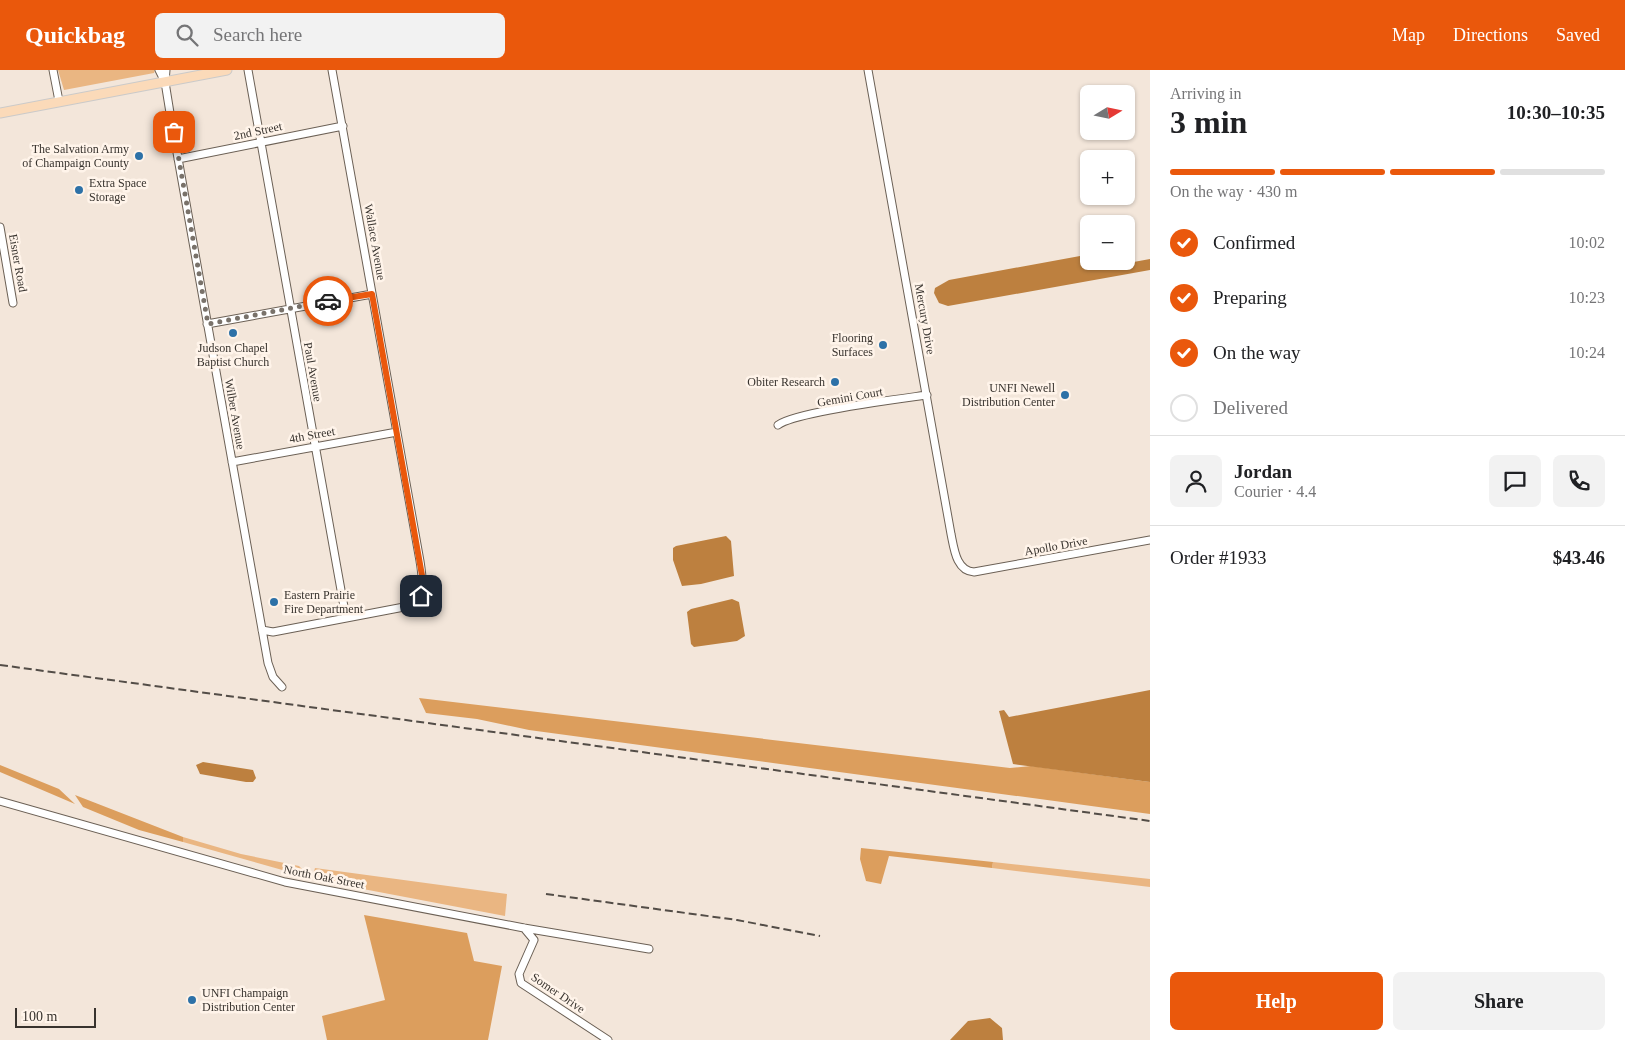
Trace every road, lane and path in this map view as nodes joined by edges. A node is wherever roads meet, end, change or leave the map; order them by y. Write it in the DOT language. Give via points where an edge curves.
graph roads {
  1 [pos="53,70"];
  2 [pos="159,70"];
  3 [pos="166,70"];
  4 [pos="228,70"];
  5 [pos="248,70"];
  6 [pos="332,70"];
  7 [pos="868,70"];
  8 [pos="166,82"];
  9 [pos="59,101"];
  10 [pos="0,112"];
  11 [pos="343,126"];
  12 [pos="262,142"];
  13 [pos="178,159"];
  14 [pos="0,227"];
  15 [pos="372,294"];
  16 [pos="13,303"];
  17 [pos="290,308"];
  18 [pos="208,324"];
  19 [pos="927,394"];
  20 [pos="778,425"];
  21 [pos="397,432"];
  22 [pos="314,446"];
  23 [pos="232,462"];
  24 [pos="1150,540"];
  25 [pos="965,570"];
  26 [pos="346,618"];
  27 [pos="262,630"];
  28 [pos="282,687"];
  29 [pos="0,801"];
  30 [pos="524,928"];
  31 [pos="649,949"];
  32 [pos="608,1040"];
  1 -- 9 [label="street"];
  2 -- 8 [label="street"];
  3 -- 8 [label="street"];
  4 -- 8 [label="main road"];
  5 -- 12 [label="street, Paul Avenue"];
  6 -- 11 [label="street, Wallace Avenue"];
  7 -- 19 [label="street, Mercury Drive"];
  8 -- 9 [label="main road"];
  8 -- 13 [label="street, Wilber Avenue"];
  9 -- 10 [label="main road"];
  11 -- 12 [label="street, 2nd Street"];
  11 -- 15 [label="street, Wallace Avenue"];
  12 -- 13 [label="street, 2nd Street"];
  12 -- 17 [label="street, Paul Avenue"];
  13 -- 18 [label="street, Wilber Avenue"];
  14 -- 16 [label="street, Eisner Road"];
  15 -- 17 [label="street"];
  15 -- 21 [label="street, Wallace Avenue"];
  17 -- 18 [label="street"];
  17 -- 22 [label="street, Paul Avenue"];
  18 -- 23 [label="street, Wilber Avenue"];
  19 -- 20 [label="street, Gemini Court" via="810,415"];
  19 -- 25 [label="street, Mercury Drive" via="953,540 959,563"];
  21 -- 22 [label="street, 4th Street"];
  21 -- 26 [label="street, Wallace Avenue" via="423,581 421,596 404,607"];
  22 -- 23 [label="street, 4th Street"];
  22 -- 26 [label="street, Paul Avenue"];
  23 -- 27 [label="street, Wilber Avenue"];
  24 -- 25 [label="street, Apollo Drive" via="982,570"];
  26 -- 27 [label="street" via="273,632"];
  27 -- 28 [label="street, Wilber Avenue" via="270,670"];
  29 -- 30 [label="street, North Oak Street" via="285,882"];
  30 -- 31 [label="street, North Oak Street"];
  30 -- 32 [label="street, Somer Drive" via="534,940 520,974 521,984"];
}
